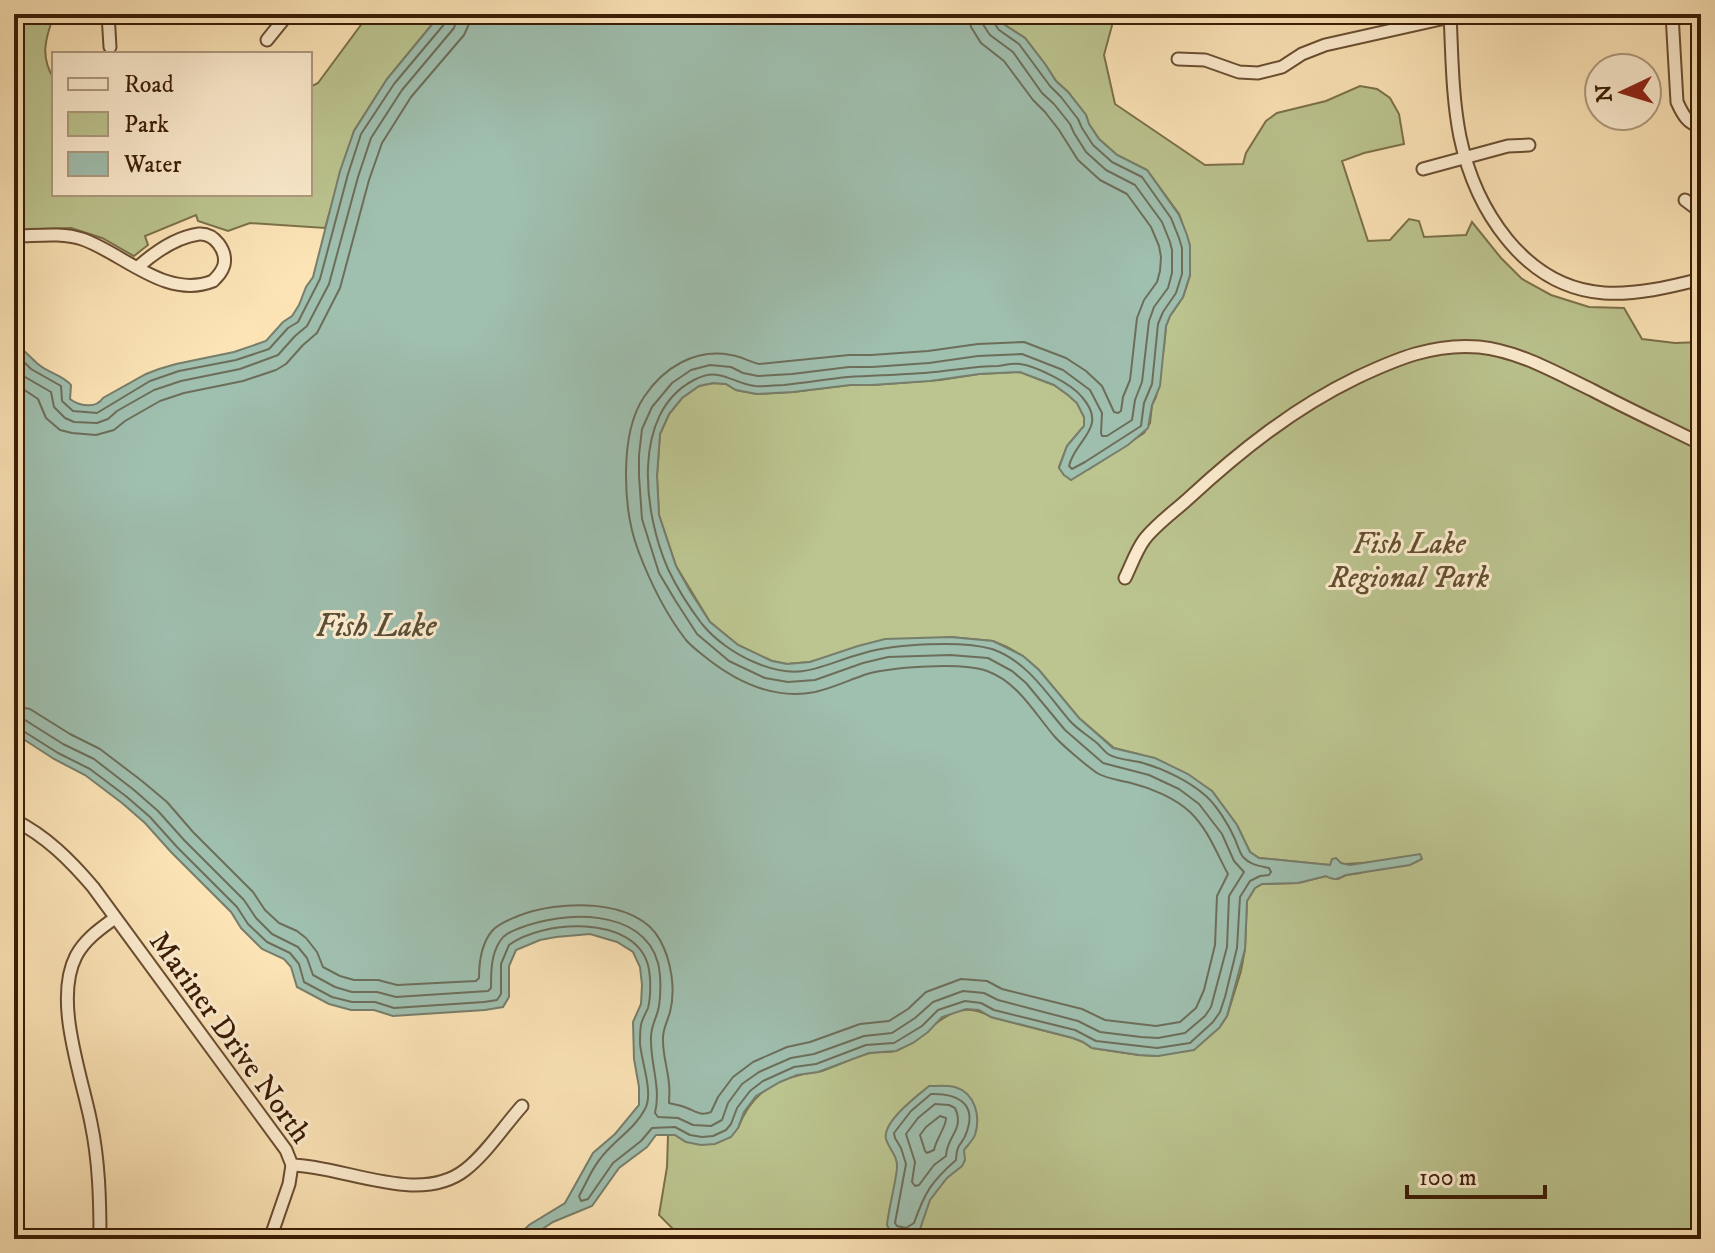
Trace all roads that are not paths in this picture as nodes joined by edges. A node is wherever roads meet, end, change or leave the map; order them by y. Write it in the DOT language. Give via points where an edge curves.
graph roads {
  1 [pos="108,14"];
  2 [pos="288,14"];
  3 [pos="1501,14"];
  4 [pos="1672,14"];
  5 [pos="1450,16"];
  6 [pos="267,40"];
  7 [pos="110,47"];
  8 [pos="1178,59"];
  9 [pos="1701,127"];
  10 [pos="1529,145"];
  11 [pos="1465,157"];
  12 [pos="1423,169"];
  13 [pos="1685,200"];
  14 [pos="1701,212"];
  15 [pos="14,236"];
  16 [pos="138,267"];
  17 [pos="1701,279"];
  18 [pos="1701,444"];
  19 [pos="1125,578"];
  20 [pos="14,820"];
  21 [pos="115,918"];
  22 [pos="522,1106"];
  23 [pos="292,1165"];
  24 [pos="100,1239"];
  25 [pos="270,1239"];
  1 -- 7 [label="street"];
  2 -- 6 [label="street"];
  3 -- 5 [label="street"];
  4 -- 9 [label="street" via="1677,102 1683,115"];
  5 -- 8 [label="street" via="1325,45 1267,72 1239,72 1205,60"];
  5 -- 11 [label="street"];
  10 -- 11 [label="street"];
  11 -- 12 [label="street"];
  11 -- 17 [label="street" via="1480,198 1512,245 1554,279 1603,293"];
  13 -- 14 [label="street"];
  15 -- 16 [label="street" via="73,237"];
  16 -- 16 [label="street" via="159,279 195,285 213,281 224,258 215,240 200,234 163,248"];
  18 -- 19 [label="street" via="1513,354 1457,346 1418,352 1326,394 1257,440 1144,539"];
  20 -- 21 [label="street, Mariner Drive North" via="67,859"];
  21 -- 23 [label="street, Mariner Drive North"];
  21 -- 24 [label="street" via="90,937 75,959 68,999 94,1138"];
  22 -- 23 [label="street, Mariner Drive North" via="464,1171 437,1184 404,1185"];
  23 -- 25 [label="street"];
}
